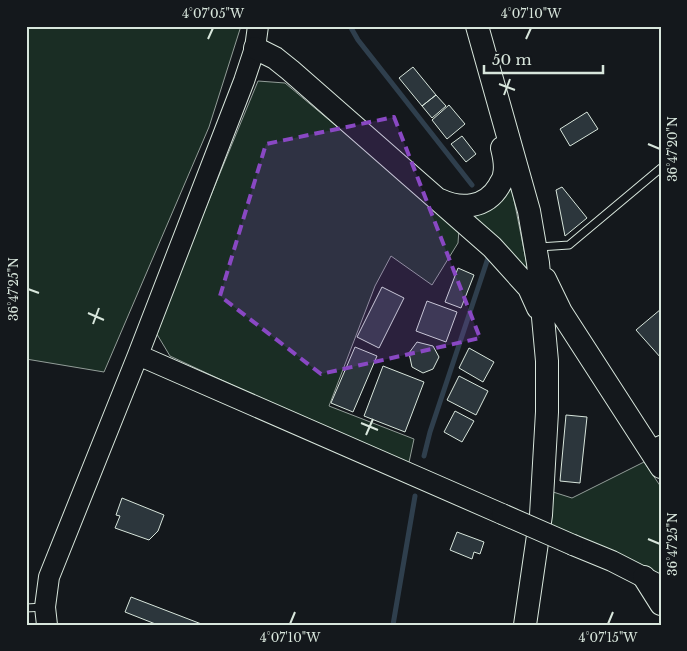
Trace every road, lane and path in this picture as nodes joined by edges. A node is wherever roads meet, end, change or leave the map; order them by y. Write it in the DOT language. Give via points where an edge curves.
graph roads {
  1 [pos="476,26"];
  2 [pos="256,37"];
  3 [pos="492,77"];
  4 [pos="661,168"];
  5 [pos="434,198"];
  6 [pos="536,255"];
  7 [pos="544,328"];
  8 [pos="138,355"];
  9 [pos="654,442"];
  10 [pos="661,467"];
  11 [pos="652,581"];
  12 [pos="661,604"];
  13 [pos="39,613"];
  14 [pos="524,625"];
  1 -- 3 [label="main road"];
  2 -- 5 [label="main road" via="275,58"];
  2 -- 8 [label="street" via="244,81"];
  3 -- 5 [label="main road" via="504,176 496,191 485,201 466,207"];
  3 -- 6 [label="main road" via="529,211"];
  4 -- 6 [label="lane" via="569,245"];
  5 -- 7 [label="main road" via="492,247 518,275 538,306"];
  6 -- 7 [label="main road"];
  6 -- 9 [label="main road" via="561,312"];
  7 -- 14 [label="main road" via="547,412 542,515"];
  8 -- 11 [label="street, bridge"];
  8 -- 13 [label="street" via="48,577"];
  9 -- 10 [label="main road"];
  11 -- 12 [label="main road"];
}
